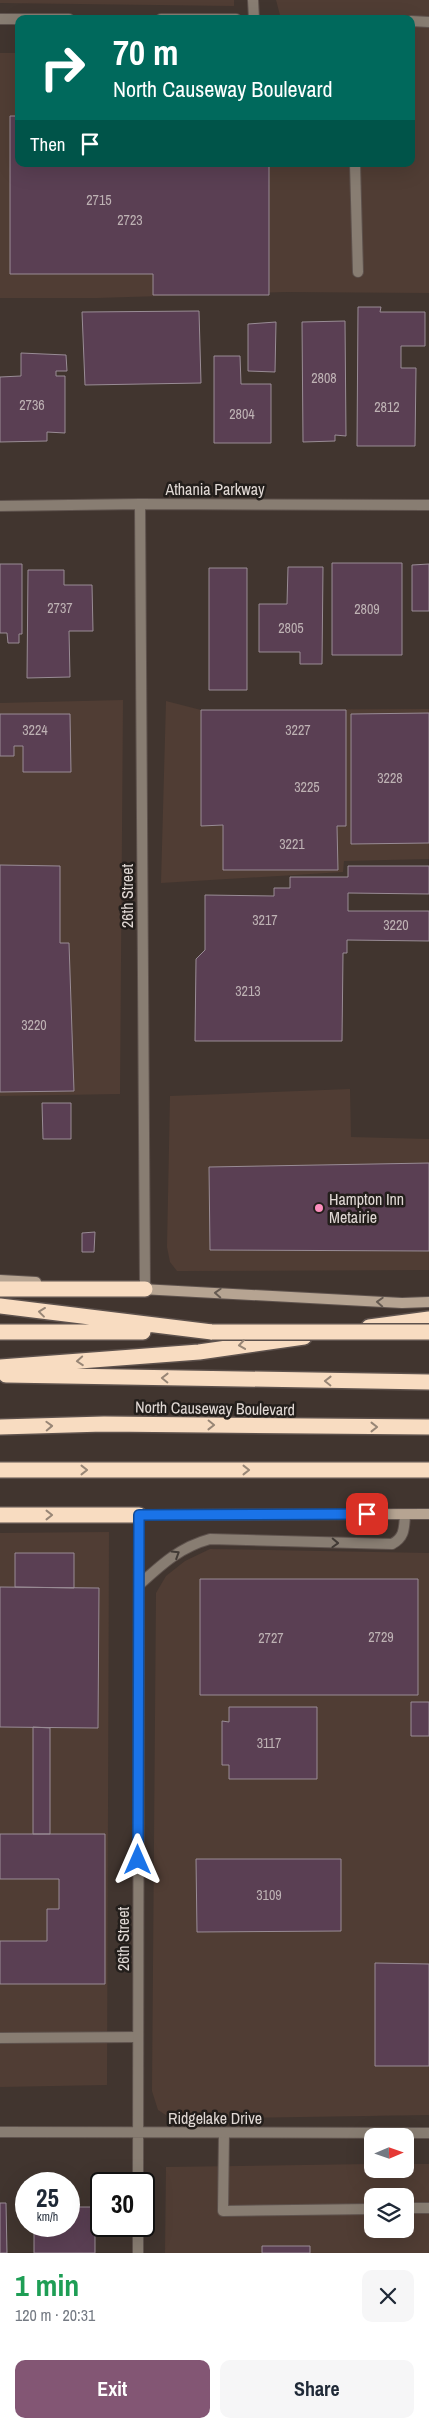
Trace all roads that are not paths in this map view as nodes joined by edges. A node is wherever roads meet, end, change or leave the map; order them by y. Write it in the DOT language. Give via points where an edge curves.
graph roads {
  1 [pos="253,0"];
  2 [pos="254,15"];
  3 [pos="0,19"];
  4 [pos="15,19"];
  5 [pos="415,21"];
  6 [pos="429,22"];
  7 [pos="355,167"];
  8 [pos="358,272"];
  9 [pos="140,504"];
  10 [pos="429,505"];
  11 [pos="0,506"];
  12 [pos="0,1280"];
  13 [pos="0,1289"];
  14 [pos="144,1289"];
  15 [pos="429,1302"];
  16 [pos="0,1306"];
  17 [pos="429,1319"];
  18 [pos="0,1332"];
  19 [pos="212,1332"];
  20 [pos="429,1332"];
  21 [pos="0,1367"];
  22 [pos="0,1375"];
  23 [pos="429,1382"];
  24 [pos="0,1427"];
  25 [pos="429,1427"];
  26 [pos="0,1470"];
  27 [pos="429,1470"];
  28 [pos="0,1514"];
  29 [pos="405,1514"];
  30 [pos="429,1514"];
  31 [pos="139,1515"];
  32 [pos="139,1585"];
  33 [pos="138,2037"];
  34 [pos="0,2038"];
  35 [pos="0,2132"];
  36 [pos="138,2132"];
  37 [pos="224,2133"];
  38 [pos="429,2133"];
  39 [pos="138,2172"];
  40 [pos="414,2208"];
  41 [pos="429,2208"];
  42 [pos="364,2209"];
  43 [pos="138,2237"];
  44 [pos="138,2253"];
  1 -- 2 [label="street"];
  3 -- 4 [label="street"];
  5 -- 6 [label="street"];
  7 -- 8 [label="street"];
  9 -- 10 [label="street, Athania Parkway"];
  9 -- 11 [label="street, Athania Parkway"];
  9 -- 14 [label="street, 26th Street"];
  12 -- 14 [label="street"];
  13 -- 14 [label="highway"];
  15 -- 14 [label="street, one-way"];
  19 -- 16 [label="highway, one-way"];
  17 -- 21 [label="highway, one-way" via="199,1352"];
  18 -- 19 [label="highway"];
  19 -- 20 [label="highway, bridge"];
  23 -- 22 [label="highway, North Causeway Boulevard, one-way"];
  24 -- 25 [label="highway, North Causeway Boulevard, one-way" via="104,1424"];
  26 -- 27 [label="highway, one-way"];
  28 -- 31 [label="highway, one-way"];
  29 -- 30 [label="street"];
  29 -- 31 [label="street"];
  32 -- 29 [label="street, one-way" via="178,1552 195,1543 210,1539 392,1544 400,1540 404,1532"];
  31 -- 32 [label="street, 26th Street"];
  32 -- 33 [label="street, 26th Street"];
  33 -- 34 [label="street"];
  33 -- 36 [label="street, 26th Street"];
  35 -- 36 [label="street, Ridgelake Drive"];
  36 -- 37 [label="street, Ridgelake Drive"];
  36 -- 39 [label="street, 26th Street"];
  37 -- 38 [label="street, Ridgelake Drive"];
  37 -- 42 [label="street" via="223,2211"];
  40 -- 41 [label="street"];
  43 -- 44 [label="street"];
}
